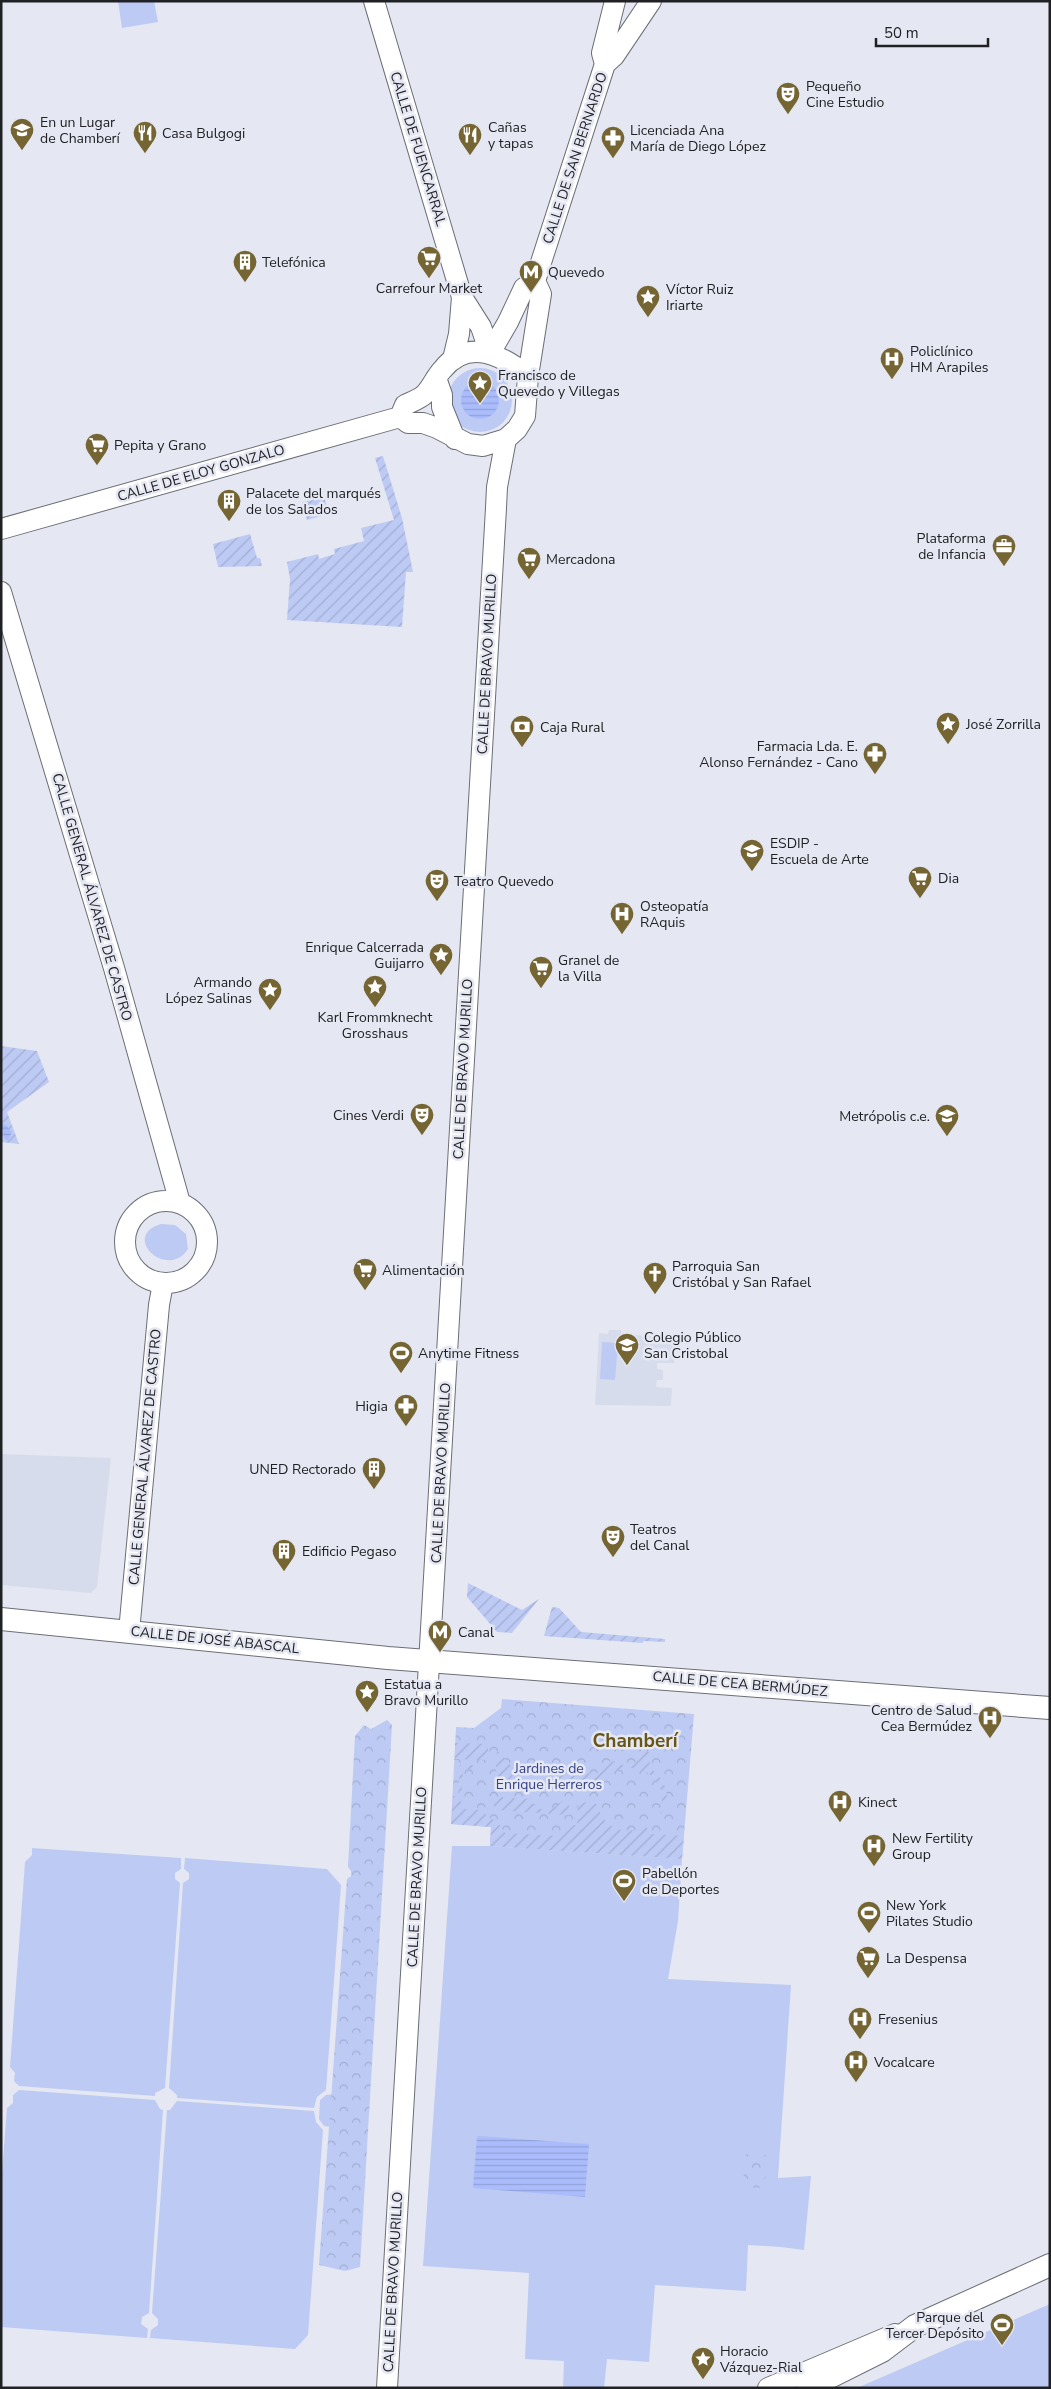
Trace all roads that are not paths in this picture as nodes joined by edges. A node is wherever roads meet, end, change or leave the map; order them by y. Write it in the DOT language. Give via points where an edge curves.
graph roads {
  1 [pos="374,1"];
  2 [pos="615,1"];
  3 [pos="651,1"];
  4 [pos="605,64"];
  5 [pos="535,281"];
  6 [pos="462,296"];
  7 [pos="490,353"];
  8 [pos="453,359"];
  9 [pos="528,376"];
  10 [pos="436,378"];
  11 [pos="400,417"];
  12 [pos="455,439"];
  13 [pos="506,439"];
  14 [pos="1,529"];
  15 [pos="1,592"];
  16 [pos="180,1202"];
  17 [pos="163,1283"];
  18 [pos="1,1619"];
  19 [pos="129,1632"];
  20 [pos="430,1661"];
  21 [pos="1050,1708"];
  22 [pos="1050,2265"];
  23 [pos="915,2326"];
  24 [pos="387,2388"];
  25 [pos="768,2388"];
  26 [pos="808,2388"];
  1 -- 6 [label="main road, CALLE DE FUENCARRAL"];
  2 -- 4 [label="main road, CALLE DE SAN BERNARDO" via="602,53"];
  3 -- 4 [label="main road, CALLE DE SAN BERNARDO" via="614,56"];
  4 -- 5 [label="main road, CALLE DE SAN BERNARDO"];
  5 -- 7 [label="main road, CALLE DE SAN BERNARDO" via="524,288"];
  5 -- 9 [label="main road, CALLE DE SAN BERNARDO" via="541,294"];
  6 -- 7 [label="main road, CALLE DE FUENCARRAL" via="482,327"];
  6 -- 8 [label="main road, CALLE DE FUENCARRAL" via="460,334"];
  7 -- 8 [label="main road" via="470,352"];
  7 -- 9 [label="main road" via="504,357"];
  8 -- 10 [label="main road"];
  9 -- 13 [label="main road" via="525,416"];
  10 -- 11 [label="main road" via="424,395 405,405"];
  10 -- 12 [label="main road" via="444,415"];
  11 -- 12 [label="main road" via="408,423 423,423 437,428"];
  11 -- 14 [label="main road, CALLE DE ELOY GONZALO"];
  12 -- 13 [label="main road" via="483,446"];
  13 -- 20 [label="main road, CALLE DE BRAVO MURILLO" via="496,508"];
  15 -- 16 [label="main road, CALLE GENERAL ÁLVAREZ DE CASTRO" via="114,968"];
  16 -- 17 [label="main road" via="193,1210 202,1222 207,1248 201,1264 191,1275"];
  16 -- 17 [label="main road" via="151,1203 129,1222 125,1235 125,1250 130,1262 144,1276"];
  17 -- 19 [label="main road, CALLE GENERAL ÁLVAREZ DE CASTRO"];
  18 -- 19 [label="main road, CALLE DE JOSÉ ABASCAL"];
  19 -- 20 [label="main road, CALLE DE JOSÉ ABASCAL"];
  20 -- 21 [label="main road, CALLE DE CEA BERMÚDEZ"];
  20 -- 24 [label="main road, CALLE DE BRAVO MURILLO"];
  22 -- 23 [label="main road"];
  23 -- 25 [label="main road"];
  23 -- 26 [label="main road" via="882,2351"];
}
